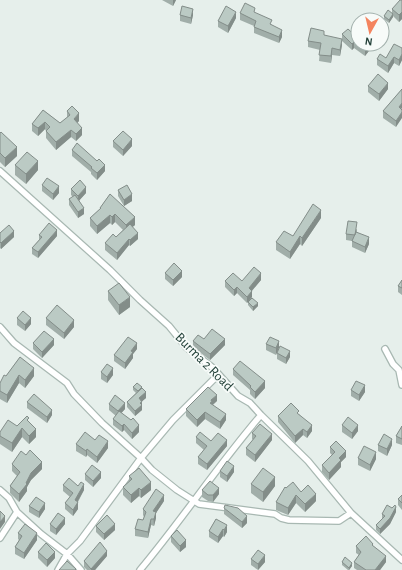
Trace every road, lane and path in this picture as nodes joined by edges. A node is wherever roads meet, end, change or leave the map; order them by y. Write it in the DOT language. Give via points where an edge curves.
graph roads {
  1 [pos="0,171"];
  2 [pos="0,327"];
  3 [pos="385,349"];
  4 [pos="218,375"];
  5 [pos="402,385"];
  6 [pos="261,415"];
  7 [pos="141,458"];
  8 [pos="0,490"];
  9 [pos="194,499"];
  10 [pos="17,512"];
  11 [pos="351,513"];
  12 [pos="1,536"];
  13 [pos="68,554"];
  14 [pos="402,560"];
  15 [pos="58,570"];
  16 [pos="81,570"];
  17 [pos="140,570"];
  1 -- 4 [label="street, Burma 2 Road" via="110,270 169,326 186,347"];
  2 -- 7 [label="street" via="14,343 67,383 102,423"];
  3 -- 5 [label="street" via="399,370"];
  4 -- 6 [label="street, Burma 2 Road"];
  4 -- 7 [label="street" via="173,420"];
  6 -- 9 [label="street"];
  6 -- 11 [label="street, Burma 2 Road" via="308,461"];
  7 -- 9 [label="street" via="177,490"];
  7 -- 13 [label="street"];
  8 -- 10 [label="street" via="9,498"];
  9 -- 11 [label="street" via="199,504 275,514 289,520 339,521"];
  9 -- 17 [label="street"];
  10 -- 12 [label="street"];
  10 -- 13 [label="street"];
  11 -- 14 [label="street, Burma 2 Road"];
  13 -- 15 [label="street"];
  13 -- 16 [label="street"];
}
